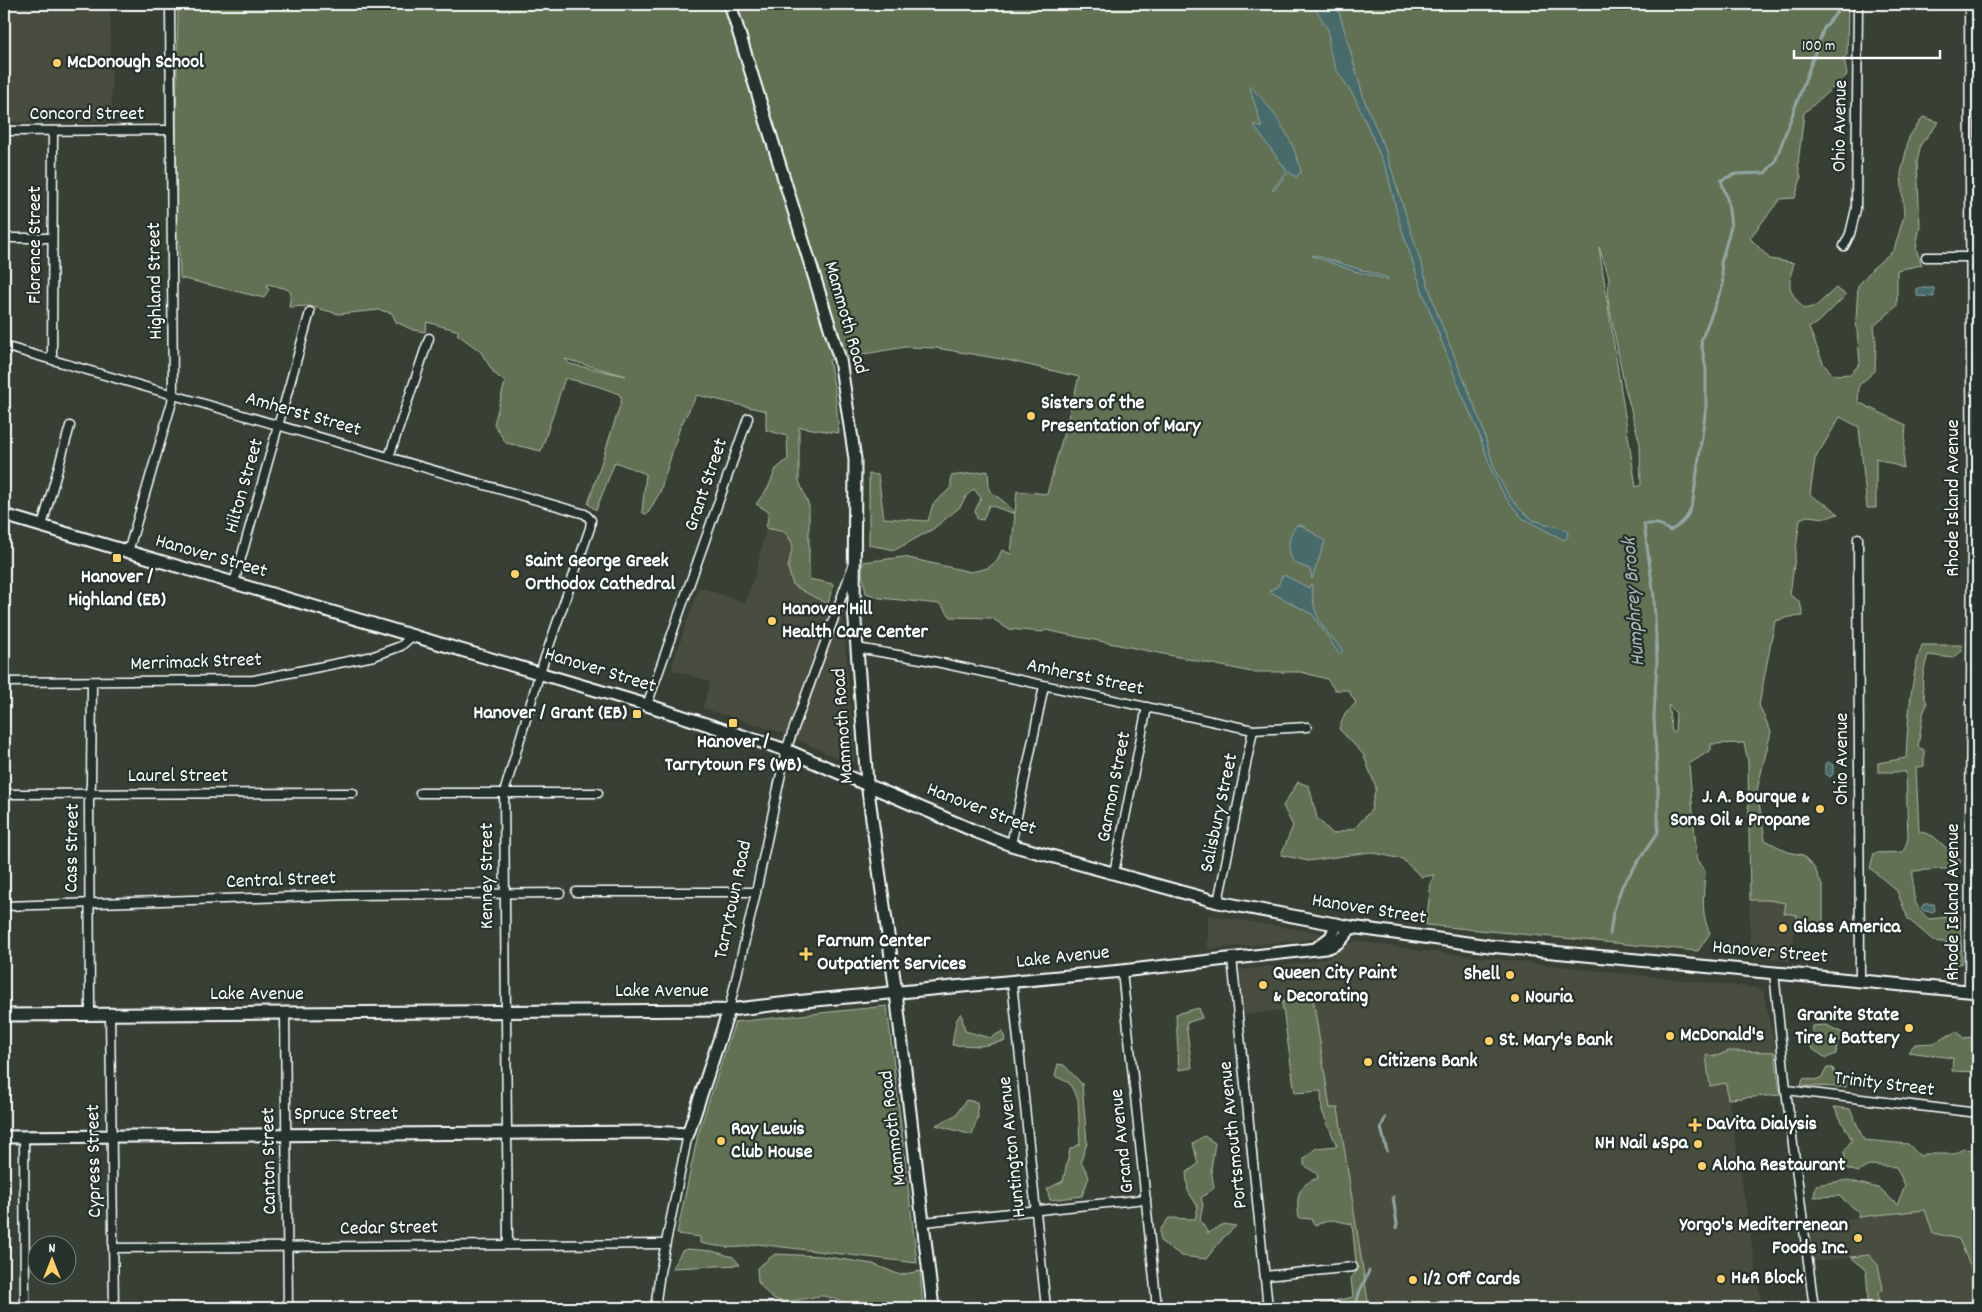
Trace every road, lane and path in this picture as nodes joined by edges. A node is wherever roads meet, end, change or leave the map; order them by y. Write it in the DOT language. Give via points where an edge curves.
graph roads {
  1 [pos="170,4"];
  2 [pos="730,4"];
  3 [pos="1858,4"];
  4 [pos="1968,4"];
  5 [pos="170,130"];
  6 [pos="4,131"];
  7 [pos="53,131"];
  8 [pos="4,238"];
  9 [pos="52,238"];
  10 [pos="1844,246"];
  11 [pos="1978,256"];
  12 [pos="1926,257"];
  13 [pos="1969,257"];
  14 [pos="310,312"];
  15 [pos="429,338"];
  16 [pos="4,346"];
  17 [pos="52,359"];
  18 [pos="173,394"];
  19 [pos="748,418"];
  20 [pos="279,425"];
  21 [pos="70,426"];
  22 [pos="389,457"];
  23 [pos="4,515"];
  24 [pos="590,520"];
  25 [pos="42,526"];
  26 [pos="1858,538"];
  27 [pos="128,552"];
  28 [pos="854,564"];
  29 [pos="234,583"];
  30 [pos="412,636"];
  31 [pos="857,648"];
  32 [pos="540,672"];
  33 [pos="4,682"];
  34 [pos="92,682"];
  35 [pos="1044,686"];
  36 [pos="647,704"];
  37 [pos="1147,707"];
  38 [pos="1307,727"];
  39 [pos="1253,730"];
  40 [pos="786,750"];
  41 [pos="866,783"];
  42 [pos="353,793"];
  43 [pos="420,793"];
  44 [pos="504,793"];
  45 [pos="598,793"];
  46 [pos="4,794"];
  47 [pos="90,794"];
  48 [pos="1974,836"];
  49 [pos="1011,845"];
  50 [pos="1114,873"];
  51 [pos="576,892"];
  52 [pos="756,892"];
  53 [pos="560,893"];
  54 [pos="505,894"];
  55 [pos="1218,902"];
  56 [pos="88,903"];
  57 [pos="4,906"];
  58 [pos="1337,924"];
  59 [pos="1351,927"];
  60 [pos="1317,948"];
  61 [pos="1232,958"];
  62 [pos="1122,970"];
  63 [pos="1774,972"];
  64 [pos="1860,980"];
  65 [pos="1012,982"];
  66 [pos="1974,992"];
  67 [pos="896,993"];
  68 [pos="729,1010"];
  69 [pos="505,1011"];
  70 [pos="4,1014"];
  71 [pos="90,1014"];
  72 [pos="110,1014"];
  73 [pos="285,1014"];
  74 [pos="1786,1090"];
  75 [pos="1978,1113"];
  76 [pos="507,1133"];
  77 [pos="688,1134"];
  78 [pos="285,1135"];
  79 [pos="24,1136"];
  80 [pos="111,1136"];
  81 [pos="4,1137"];
  82 [pos="1146,1200"];
  83 [pos="1036,1210"];
  84 [pos="924,1222"];
  85 [pos="508,1244"];
  86 [pos="665,1244"];
  87 [pos="287,1246"];
  88 [pos="113,1248"];
  89 [pos="1353,1267"];
  90 [pos="1265,1276"];
  91 [pos="25,1308"];
  92 [pos="114,1308"];
  93 [pos="288,1308"];
  94 [pos="655,1308"];
  95 [pos="933,1308"];
  96 [pos="1046,1308"];
  97 [pos="1157,1308"];
  98 [pos="1268,1308"];
  99 [pos="1814,1308"];
  1 -- 5 [label="street, Highland Street"];
  2 -- 28 [label="street, Mammoth Road" via="840,360 855,459"];
  3 -- 10 [label="street, Ohio Avenue" via="1856,210"];
  4 -- 13 [label="street, Rhode Island Avenue"];
  5 -- 7 [label="street, Concord Street"];
  5 -- 18 [label="street, Highland Street"];
  6 -- 7 [label="street, Concord Street"];
  7 -- 9 [label="street, Florence Street"];
  8 -- 9 [label="street"];
  9 -- 17 [label="street, Florence Street"];
  11 -- 13 [label="street"];
  12 -- 13 [label="street"];
  13 -- 48 [label="street, Rhode Island Avenue"];
  14 -- 20 [label="street, Hilton Street"];
  15 -- 22 [label="street"];
  16 -- 17 [label="street, Amherst Street"];
  17 -- 18 [label="street, Amherst Street"];
  18 -- 20 [label="street, Amherst Street"];
  18 -- 27 [label="street, Highland Street"];
  19 -- 36 [label="street, Grant Street"];
  20 -- 22 [label="street, Amherst Street"];
  20 -- 29 [label="street, Hilton Street"];
  21 -- 25 [label="street"];
  22 -- 24 [label="street, Amherst Street" via="585,514"];
  23 -- 25 [label="street, Hanover Street"];
  24 -- 32 [label="street, Kenney Street"];
  25 -- 27 [label="street, Hanover Street"];
  26 -- 64 [label="street, Ohio Avenue"];
  27 -- 29 [label="street, Hanover Street"];
  28 -- 31 [label="street, Mammoth Road"];
  28 -- 40 [label="street, Tarrytown Road"];
  29 -- 30 [label="street, Hanover Street"];
  30 -- 32 [label="street, Hanover Street"];
  30 -- 34 [label="street, Merrimack Street" via="401,646 374,656 254,680"];
  31 -- 35 [label="street, Amherst Street"];
  31 -- 41 [label="street, Mammoth Road"];
  32 -- 36 [label="street, Hanover Street"];
  32 -- 44 [label="street, Kenney Street"];
  33 -- 34 [label="street, Merrimack Street"];
  34 -- 47 [label="street, Cass Street"];
  35 -- 37 [label="street, Amherst Street"];
  35 -- 49 [label="street"];
  36 -- 40 [label="street, Hanover Street"];
  37 -- 39 [label="street, Amherst Street"];
  37 -- 50 [label="street, Garmon Street"];
  38 -- 39 [label="street, Amherst Street"];
  39 -- 55 [label="street, Salisbury Street"];
  40 -- 41 [label="street, Hanover Street"];
  40 -- 52 [label="street, Tarrytown Road"];
  41 -- 49 [label="street, Hanover Street"];
  41 -- 67 [label="street, Mammoth Road"];
  42 -- 47 [label="street, Laurel Street"];
  43 -- 44 [label="street"];
  44 -- 45 [label="street"];
  44 -- 54 [label="street, Kenney Street"];
  46 -- 47 [label="street, Laurel Street"];
  47 -- 56 [label="street, Cass Street"];
  48 -- 66 [label="street, Rhode Island Avenue"];
  49 -- 50 [label="street, Hanover Street"];
  50 -- 55 [label="street, Hanover Street"];
  51 -- 52 [label="street"];
  52 -- 68 [label="street, Tarrytown Road"];
  53 -- 54 [label="street, Central Street"];
  54 -- 56 [label="street, Central Street"];
  54 -- 69 [label="street, Kenney Street"];
  55 -- 58 [label="street, Hanover Street"];
  56 -- 57 [label="street, Central Street"];
  56 -- 71 [label="street, Cass Street"];
  58 -- 59 [label="street, Hanover Street"];
  58 -- 60 [label="street" via="1331,937"];
  59 -- 60 [label="street, Lake Avenue" via="1332,947"];
  59 -- 63 [label="street, Hanover Street" via="1489,946"];
  60 -- 61 [label="street, Lake Avenue"];
  61 -- 62 [label="street, Lake Avenue"];
  61 -- 90 [label="street, Portsmouth Avenue"];
  62 -- 65 [label="street, Lake Avenue"];
  62 -- 82 [label="street, Grand Avenue"];
  63 -- 64 [label="street, Hanover Street"];
  63 -- 74 [label="street"];
  64 -- 66 [label="street, Hanover Street"];
  65 -- 67 [label="street, Lake Avenue"];
  65 -- 83 [label="street, Huntington Avenue"];
  67 -- 68 [label="street, Lake Avenue"];
  67 -- 84 [label="street, Mammoth Road"];
  68 -- 69 [label="street, Lake Avenue"];
  68 -- 77 [label="street, Tarrytown Road"];
  69 -- 73 [label="street, Lake Avenue"];
  69 -- 76 [label="street, Kenney Street"];
  70 -- 71 [label="street, Lake Avenue"];
  71 -- 72 [label="street, Lake Avenue"];
  72 -- 73 [label="street, Lake Avenue"];
  72 -- 80 [label="street, Cypress Street"];
  73 -- 78 [label="street, Canton Street"];
  74 -- 75 [label="street, Trinity Street"];
  74 -- 99 [label="street"];
  76 -- 77 [label="street, Spruce Street"];
  76 -- 78 [label="street, Spruce Street"];
  76 -- 85 [label="street, Kenney Street"];
  77 -- 86 [label="street, Tarrytown Road"];
  78 -- 80 [label="street, Spruce Street"];
  78 -- 87 [label="street, Canton Street"];
  79 -- 80 [label="street, Spruce Street"];
  79 -- 81 [label="street, Spruce Street"];
  79 -- 91 [label="street"];
  80 -- 88 [label="street, Cypress Street"];
  82 -- 83 [label="street"];
  82 -- 97 [label="street, Grand Avenue"];
  83 -- 84 [label="street"];
  83 -- 96 [label="street, Huntington Avenue"];
  84 -- 95 [label="street, Mammoth Road"];
  85 -- 86 [label="street, Cedar Street"];
  85 -- 87 [label="street, Cedar Street"];
  86 -- 94 [label="street, Tarrytown Road"];
  87 -- 88 [label="street, Cedar Street"];
  87 -- 93 [label="street, Canton Street"];
  88 -- 92 [label="street, Cypress Street"];
  89 -- 90 [label="street"];
  90 -- 98 [label="street, Portsmouth Avenue"];
}
